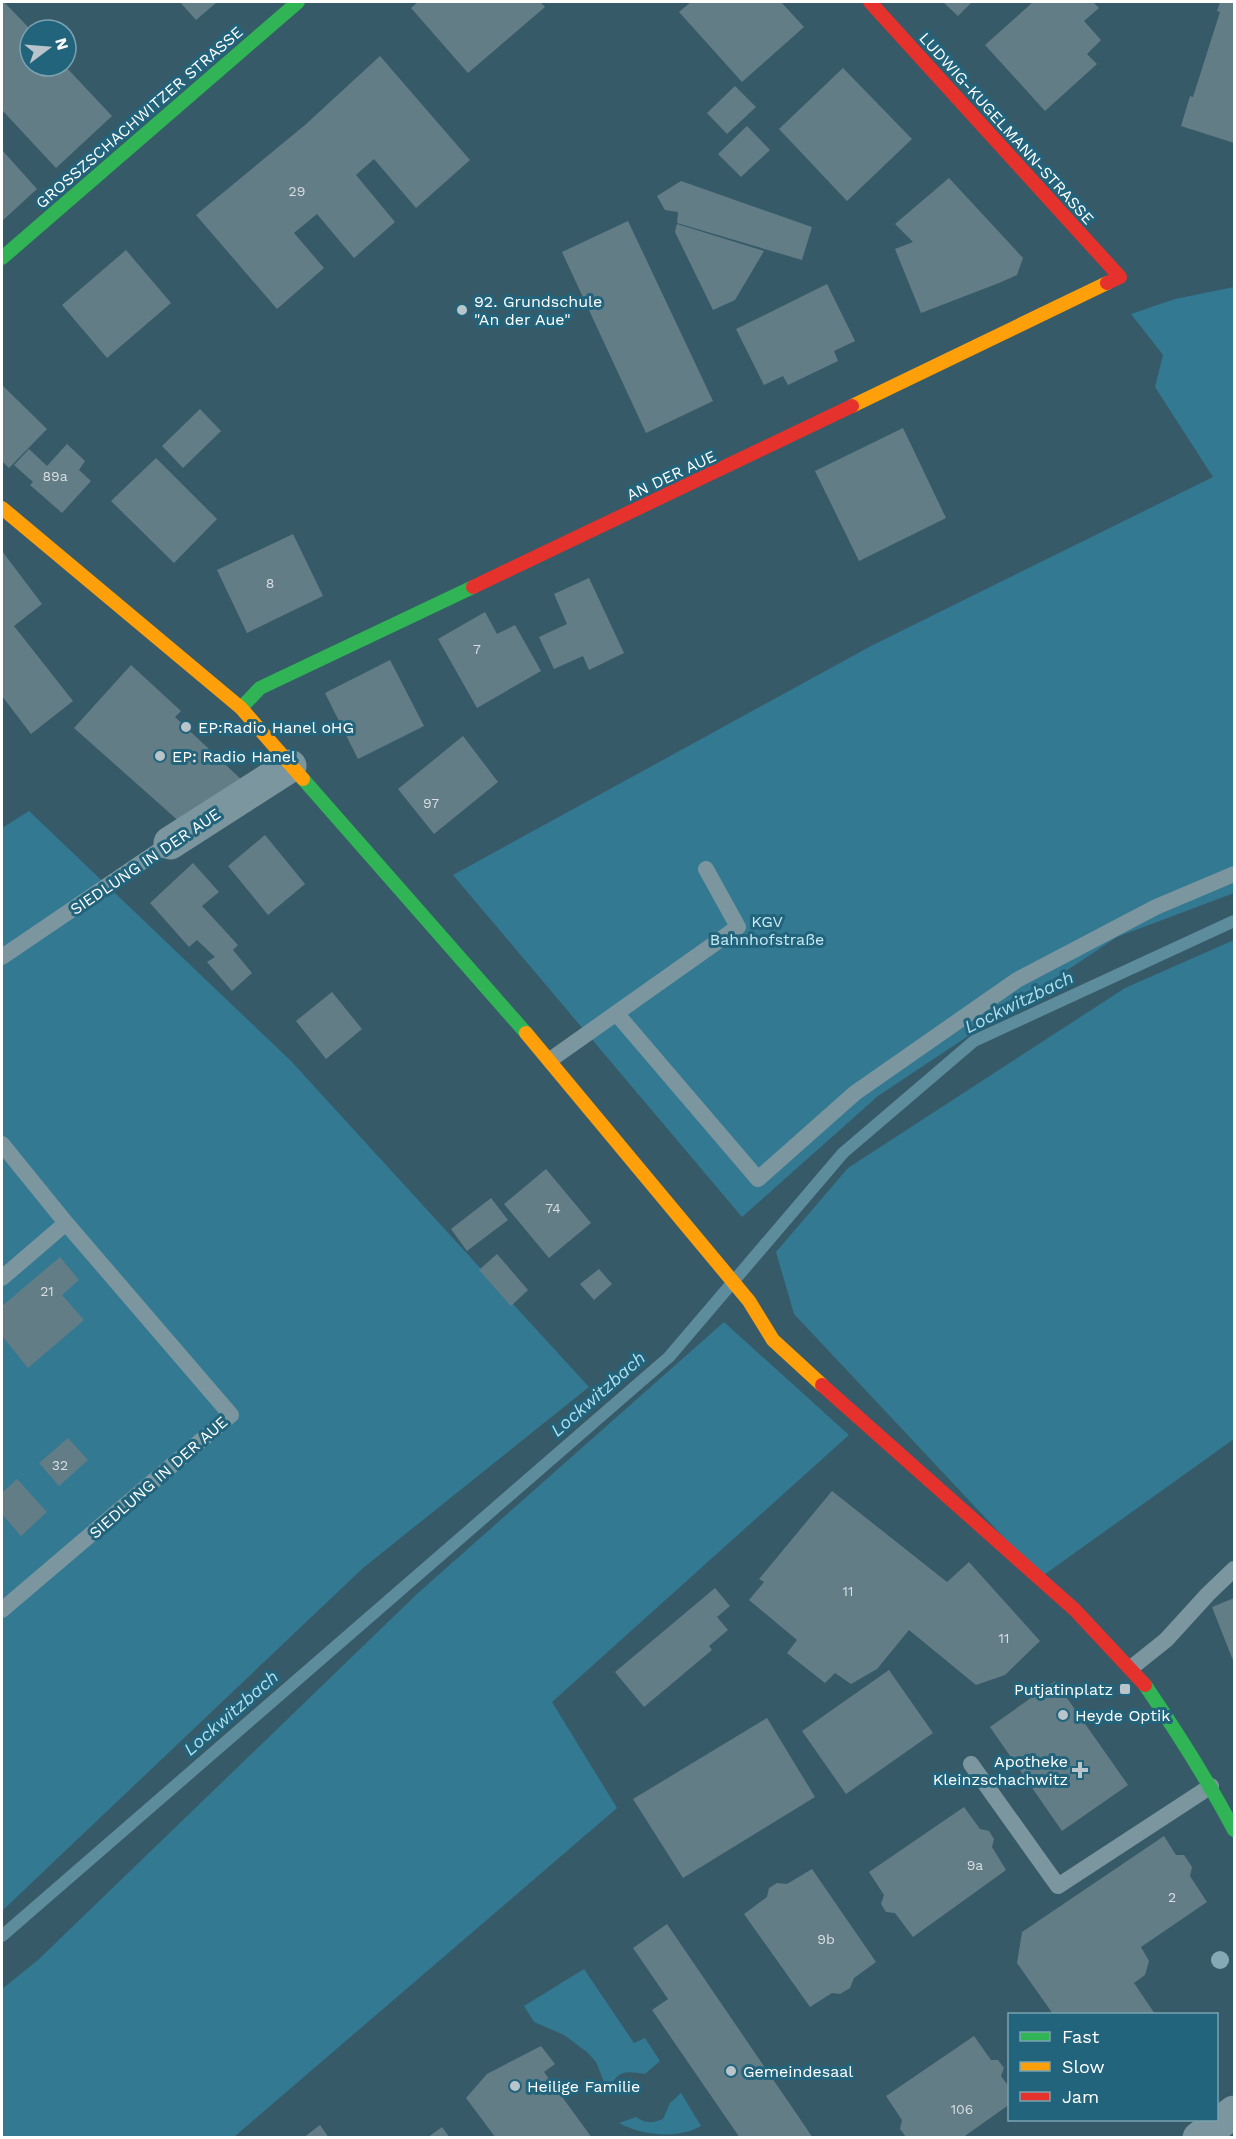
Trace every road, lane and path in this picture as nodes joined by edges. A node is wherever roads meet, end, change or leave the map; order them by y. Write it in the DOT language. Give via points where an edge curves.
graph roads {
  1 [pos="298,2"];
  2 [pos="870,2"];
  3 [pos="2,258"];
  4 [pos="1120,277"];
  5 [pos="2,508"];
  6 [pos="241,708"];
  7 [pos="290,766"];
  8 [pos="170,843"];
  9 [pos="706,869"];
  10 [pos="1234,874"];
  11 [pos="2,957"];
  12 [pos="616,1013"];
  13 [pos="550,1060"];
  14 [pos="2,1144"];
  15 [pos="66,1223"];
  16 [pos="2,1278"];
  17 [pos="1234,1569"];
  18 [pos="2,1610"];
  19 [pos="1131,1668"];
  20 [pos="971,1764"];
  21 [pos="1211,1786"];
  22 [pos="1234,1830"];
  23 [pos="1234,2112"];
  24 [pos="1199,2138"];
  1 -- 3 [label="street, GROSSZSCHACHWITZER STRASSE"];
  2 -- 4 [label="street, LUDWIG-KUGELMANN-STRASSE"];
  4 -- 6 [label="street, AN DER AUE" via="260,688"];
  5 -- 6 [label="street"];
  6 -- 7 [label="street"];
  7 -- 8 [label="street, SIEDLUNG IN DER AUE"];
  7 -- 13 [label="street"];
  8 -- 11 [label="lane, SIEDLUNG IN DER AUE"];
  9 -- 12 [label="lane" via="738,927"];
  10 -- 12 [label="lane" via="1156,907 1017,980 855,1093 758,1179"];
  12 -- 13 [label="lane"];
  13 -- 19 [label="street" via="749,1301 773,1340 1075,1610"];
  14 -- 15 [label="lane, SIEDLUNG IN DER AUE"];
  15 -- 16 [label="lane"];
  15 -- 18 [label="lane, SIEDLUNG IN DER AUE" via="231,1415"];
  17 -- 19 [label="lane" via="1166,1640"];
  19 -- 21 [label="street" via="1165,1712"];
  20 -- 21 [label="lane" via="1058,1886"];
  21 -- 22 [label="street"];
  23 -- 24 [label="street"];
}
